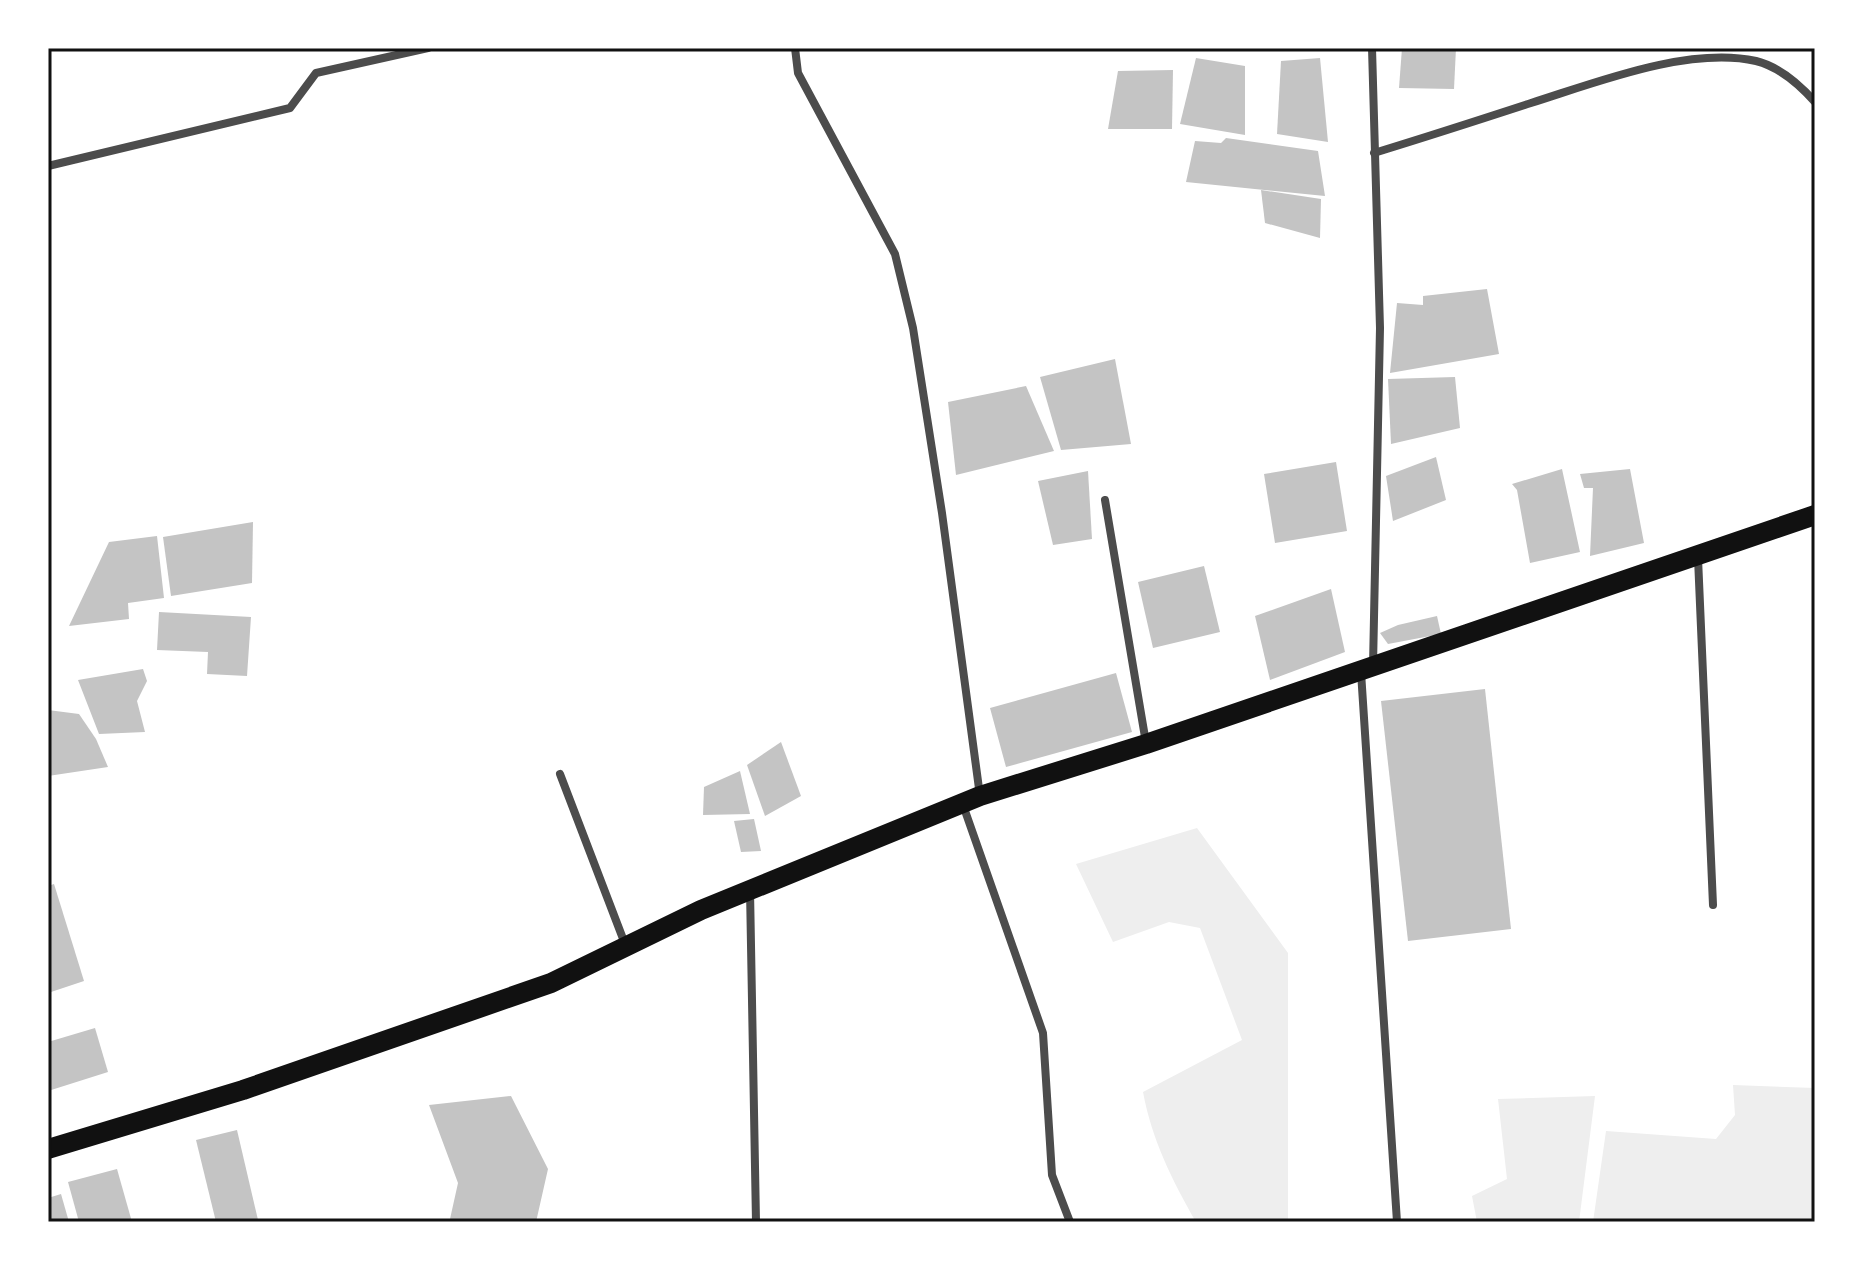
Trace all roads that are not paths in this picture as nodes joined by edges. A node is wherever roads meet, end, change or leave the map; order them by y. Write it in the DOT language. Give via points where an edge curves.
graph roads {
  1 [pos="428,48"];
  2 [pos="795,48"];
  3 [pos="1372,48"];
  4 [pos="1815,102"];
  5 [pos="1374,153"];
  6 [pos="48,166"];
  7 [pos="1105,500"];
  8 [pos="1815,515"];
  9 [pos="1698,557"];
  10 [pos="1367,668"];
  11 [pos="1146,744"];
  12 [pos="560,774"];
  13 [pos="971,800"];
  14 [pos="750,890"];
  15 [pos="1713,905"];
  16 [pos="627,948"];
  17 [pos="48,1149"];
  18 [pos="756,1222"];
  19 [pos="1070,1222"];
  20 [pos="1397,1222"];
  1 -- 6 [label="street" via="316,73 290,108"];
  2 -- 13 [label="street" via="798,73 895,254 913,328 940,498"];
  3 -- 5 [label="street"];
  4 -- 5 [label="street" via="1780,71 1756,61 1714,59 1641,68"];
  5 -- 10 [label="street" via="1380,328"];
  7 -- 11 [label="street"];
  8 -- 9 [label="main road"];
  9 -- 10 [label="main road"];
  9 -- 15 [label="street"];
  10 -- 11 [label="main road"];
  10 -- 20 [label="street"];
  11 -- 13 [label="main road"];
  12 -- 16 [label="street"];
  13 -- 14 [label="main road"];
  13 -- 19 [label="street" via="1043,1033 1052,1175"];
  14 -- 16 [label="main road"];
  14 -- 18 [label="street"];
  16 -- 17 [label="main road" via="551,983 243,1090"];
}
